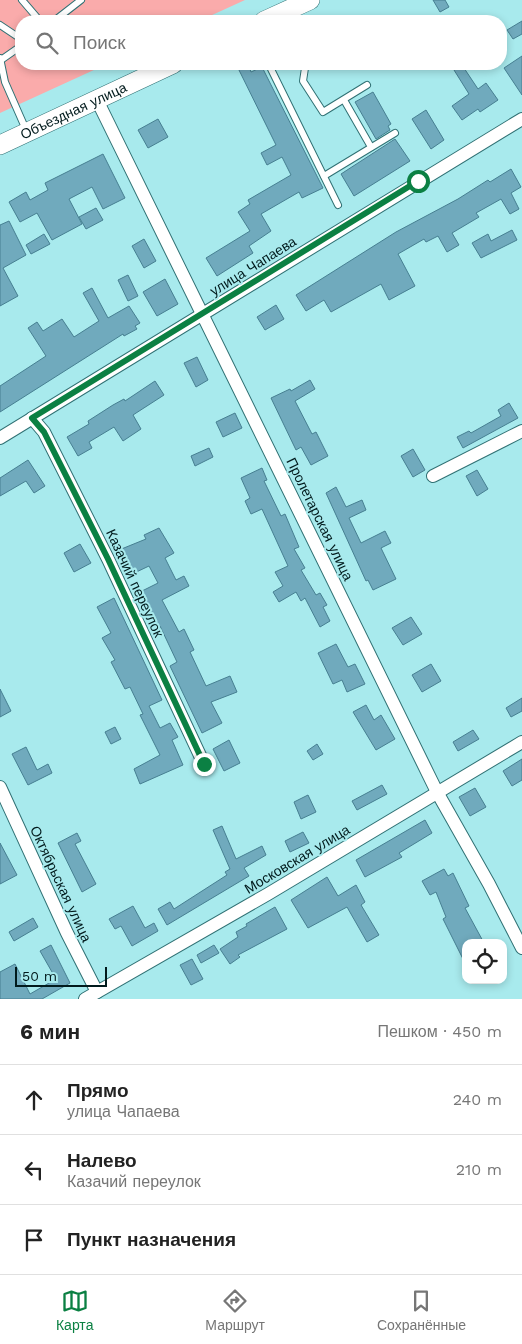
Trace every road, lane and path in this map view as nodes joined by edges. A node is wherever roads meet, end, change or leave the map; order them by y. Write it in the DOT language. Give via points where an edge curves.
graph roads {
  1 [pos="22,0"];
  2 [pos="81,0"];
  3 [pos="310,0"];
  4 [pos="35,15"];
  5 [pos="62,15"];
  6 [pos="282,15"];
  7 [pos="0,25"];
  8 [pos="15,35"];
  9 [pos="15,50"];
  10 [pos="1,59"];
  11 [pos="160,70"];
  12 [pos="271,70"];
  13 [pos="305,70"];
  14 [pos="367,86"];
  15 [pos="96,100"];
  16 [pos="344,100"];
  17 [pos="522,119"];
  18 [pos="27,133"];
  19 [pos="395,133"];
  20 [pos="0,145"];
  21 [pos="371,147"];
  22 [pos="324,176"];
  23 [pos="338,205"];
  24 [pos="202,315"];
  25 [pos="32,418"];
  26 [pos="522,431"];
  27 [pos="0,438"];
  28 [pos="434,476"];
  29 [pos="522,742"];
  30 [pos="204,764"];
  31 [pos="0,787"];
  32 [pos="437,792"];
  33 [pos="3,804"];
  34 [pos="522,948"];
  35 [pos="97,992"];
  36 [pos="85,999"];
  1 -- 4 [label="lane"];
  2 -- 5 [label="lane"];
  3 -- 6 [label="street"];
  7 -- 8 [label="lane"];
  9 -- 10 [label="lane"];
  10 -- 18 [label="lane" via="1,71"];
  11 -- 15 [label="street, Объездная улица"];
  12 -- 22 [label="lane"];
  13 -- 16 [label="lane" via="303,81 323,112"];
  14 -- 16 [label="lane"];
  15 -- 18 [label="street, Объездная улица"];
  15 -- 24 [label="street, Пролетарская улица"];
  16 -- 21 [label="lane"];
  17 -- 24 [label="street, улица Чапаева"];
  18 -- 20 [label="street, Объездная улица"];
  19 -- 21 [label="lane"];
  21 -- 22 [label="lane"];
  22 -- 23 [label="lane"];
  24 -- 25 [label="street, улица Чапаева"];
  24 -- 32 [label="street, Пролетарская улица"];
  25 -- 27 [label="street, улица Чапаева"];
  25 -- 30 [label="street, Казачий переулок" via="44,432 108,559"];
  26 -- 28 [label="street"];
  29 -- 32 [label="street, Московская улица"];
  31 -- 33 [label="street, Октябрьская улица"];
  32 -- 34 [label="street, Пролетарская улица"];
  32 -- 35 [label="street, Московская улица"];
  33 -- 35 [label="street, Октябрьская улица"];
  35 -- 36 [label="street, Московская улица"];
}
